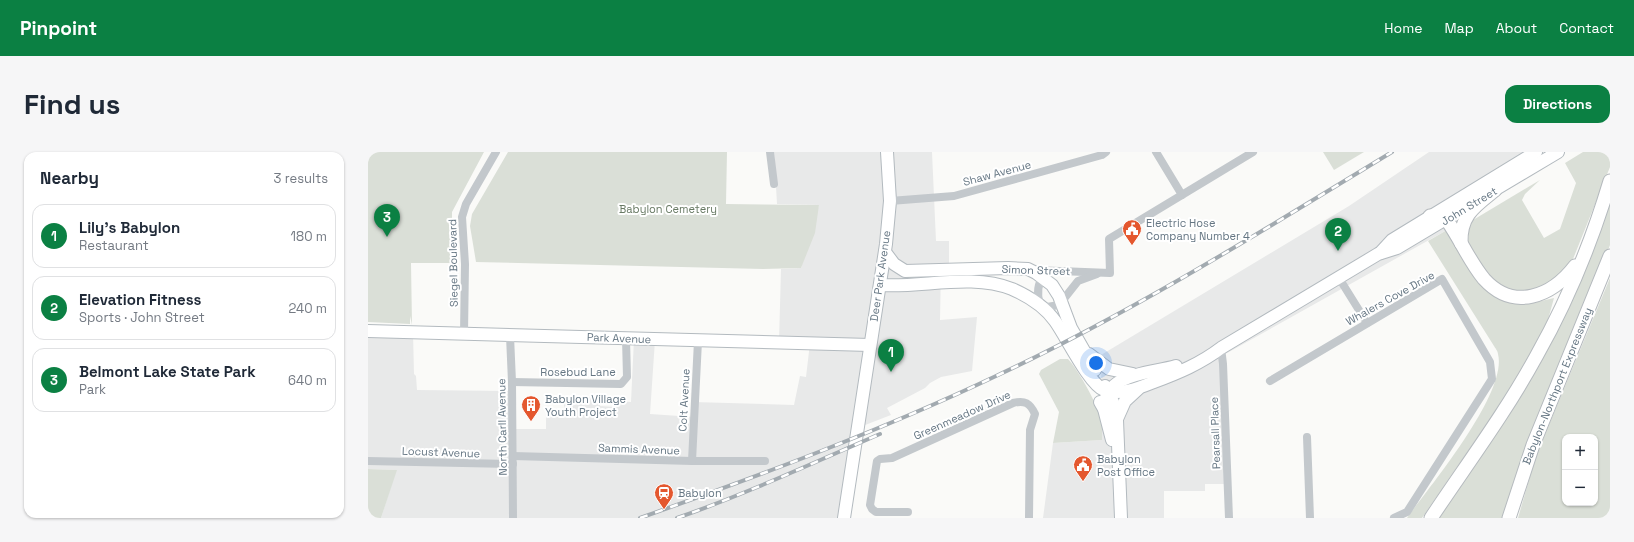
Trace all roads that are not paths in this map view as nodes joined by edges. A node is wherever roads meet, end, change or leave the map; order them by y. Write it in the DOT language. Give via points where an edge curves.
graph roads {
  1 [pos="496,152"];
  2 [pos="770,152"];
  3 [pos="888,152"];
  4 [pos="1106,152"];
  5 [pos="1156,152"];
  6 [pos="1253,152"];
  7 [pos="1536,152"];
  8 [pos="1558,152"];
  9 [pos="1610,181"];
  10 [pos="774,184"];
  11 [pos="1495,190"];
  12 [pos="1182,195"];
  13 [pos="890,201"];
  14 [pos="1430,216"];
  15 [pos="1446,219"];
  16 [pos="1461,243"];
  17 [pos="885,252"];
  18 [pos="1584,253"];
  19 [pos="1378,254"];
  20 [pos="1610,256"];
  21 [pos="961,270"];
  22 [pos="1046,274"];
  23 [pos="1097,274"];
  24 [pos="1339,278"];
  25 [pos="881,282"];
  26 [pos="1062,303"];
  27 [pos="1040,306"];
  28 [pos="1367,323"];
  29 [pos="368,331"];
  30 [pos="464,334"];
  31 [pos="510,336"];
  32 [pos="626,339"];
  33 [pos="698,340"];
  34 [pos="870,344"];
  35 [pos="1221,348"];
  36 [pos="1084,349"];
  37 [pos="1084,367"];
  38 [pos="1138,375"];
  39 [pos="1270,381"];
  40 [pos="512,382"];
  41 [pos="1143,386"];
  42 [pos="1108,391"];
  43 [pos="1104,409"];
  44 [pos="1117,420"];
  45 [pos="1307,437"];
  46 [pos="513,460"];
  47 [pos="368,461"];
  48 [pos="692,461"];
  49 [pos="765,461"];
  50 [pos="1118,472"];
  51 [pos="908,512"];
  52 [pos="513,518"];
  53 [pos="844,518"];
  54 [pos="1029,518"];
  55 [pos="1121,518"];
  56 [pos="1229,518"];
  57 [pos="1310,518"];
  58 [pos="1394,518"];
  59 [pos="1431,518"];
  60 [pos="1509,518"];
  1 -- 30 [label="street, Siegel Boulevard" via="466,204 462,217 465,264"];
  2 -- 10 [label="street"];
  3 -- 13 [label="main road, Deer Park Avenue"];
  4 -- 13 [label="street, Shaw Avenue" via="954,196"];
  5 -- 12 [label="street"];
  6 -- 12 [label="street"];
  7 -- 14 [label="main road, John Street"];
  8 -- 11 [label="main road, John Street"];
  9 -- 18 [label="main road"];
  11 -- 15 [label="main road, John Street"];
  11 -- 16 [label="main road" via="1467,215 1461,229"];
  12 -- 23 [label="street, Simon Street" via="1109,239 1110,273"];
  13 -- 17 [label="main road, Deer Park Avenue"];
  14 -- 15 [label="main road"];
  14 -- 19 [label="main road, John Street" via="1392,240"];
  15 -- 16 [label="main road"];
  15 -- 19 [label="main road, John Street" via="1397,248"];
  16 -- 18 [label="main road" via="1490,284 1505,293 1521,297 1537,295 1557,286"];
  17 -- 21 [label="main road, Simon Street" via="894,264 905,271"];
  17 -- 25 [label="main road, Deer Park Avenue"];
  18 -- 59 [label="main road" via="1556,318 1528,370 1498,420"];
  19 -- 24 [label="main road, John Street"];
  20 -- 60 [label="main road, Babylon-Northport Expressway" via="1533,445"];
  21 -- 22 [label="main road, Simon Street" via="1008,268"];
  21 -- 25 [label="main road, Simon Street" via="942,275"];
  22 -- 23 [label="street, Simon Street" via="1088,271"];
  22 -- 26 [label="main road"];
  22 -- 27 [label="street" via="1038,293"];
  23 -- 26 [label="street" via="1078,281"];
  24 -- 28 [label="street"];
  24 -- 35 [label="main road, John Street"];
  25 -- 27 [label="main road, Simon Street" via="974,282 999,285 1023,295"];
  25 -- 34 [label="main road, Deer Park Avenue"];
  26 -- 27 [label="street" via="1053,307"];
  26 -- 36 [label="main road" via="1071,328"];
  27 -- 37 [label="main road" via="1055,320"];
  28 -- 39 [label="street, Whalers Cove Drive"];
  28 -- 58 [label="street, Whalers Cove Drive" via="1442,280 1490,362 1492,379 1408,512"];
  29 -- 30 [label="main road, Park Avenue"];
  30 -- 31 [label="main road, Park Avenue"];
  31 -- 32 [label="main road, Park Avenue"];
  31 -- 40 [label="street, North Carll Avenue"];
  32 -- 33 [label="main road, Park Avenue"];
  32 -- 40 [label="street, Rosebud Lane" via="627,377 621,384"];
  33 -- 34 [label="main road, Park Avenue"];
  33 -- 48 [label="street, Colt Avenue"];
  34 -- 53 [label="main road, Deer Park Avenue"];
  35 -- 38 [label="main road, John Street" via="1175,366"];
  35 -- 41 [label="main road, John Street" via="1201,362"];
  35 -- 56 [label="street, Pearsall Place"];
  36 -- 38 [label="main road, John Street" via="1109,369"];
  36 -- 42 [label="main road"];
  37 -- 42 [label="main road" via="1098,386"];
  37 -- 43 [label="main road"];
  38 -- 42 [label="main road, John Street" via="1118,381"];
  40 -- 46 [label="street, North Carll Avenue"];
  41 -- 42 [label="main road, John Street" via="1120,392"];
  41 -- 44 [label="main road, John Street" via="1125,400"];
  42 -- 43 [label="main road"];
  42 -- 44 [label="main road"];
  43 -- 50 [label="main road"];
  44 -- 50 [label="main road"];
  45 -- 57 [label="street"];
  46 -- 47 [label="street, Locust Avenue"];
  46 -- 48 [label="street, Sammis Avenue"];
  46 -- 52 [label="street, North Carll Avenue"];
  48 -- 49 [label="street, Sammis Avenue"];
  50 -- 55 [label="main road"];
  51 -- 54 [label="street, Greenmeadow Drive" via="876,512 872,509 870,505 877,461 892,458 1013,403 1024,402 1028,403 1035,414 1030,430"];
}
